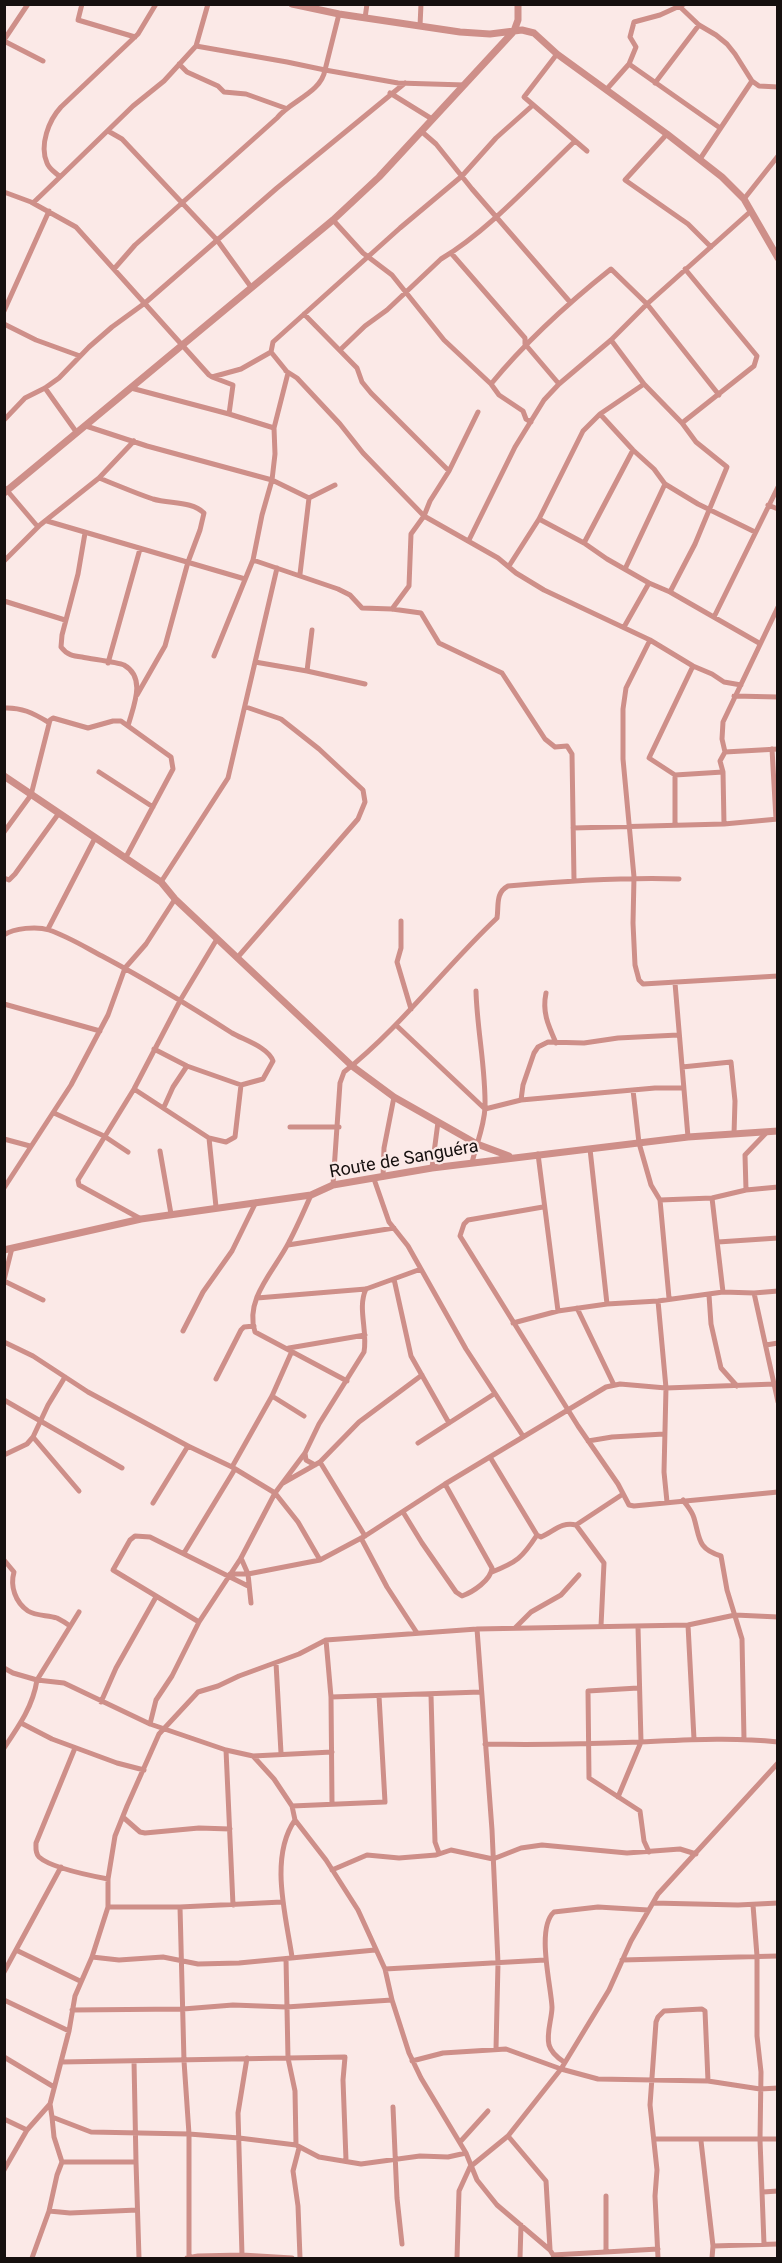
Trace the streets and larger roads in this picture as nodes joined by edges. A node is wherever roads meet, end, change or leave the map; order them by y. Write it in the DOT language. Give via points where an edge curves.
graph roads {
  1 [pos="28,4"];
  2 [pos="82,4"];
  3 [pos="156,4"];
  4 [pos="208,4"];
  5 [pos="292,4"];
  6 [pos="367,4"];
  7 [pos="421,4"];
  8 [pos="518,4"];
  9 [pos="680,5"];
  10 [pos="302,6"];
  11 [pos="339,15"];
  12 [pos="365,18"];
  13 [pos="699,25"];
  14 [pos="420,26"];
  15 [pos="514,31"];
  16 [pos="135,37"];
  17 [pos="4,40"];
  18 [pos="196,46"];
  19 [pos="557,54"];
  20 [pos="43,61"];
  21 [pos="179,64"];
  22 [pos="629,64"];
  23 [pos="325,70"];
  24 [pos="752,81"];
  25 [pos="405,83"];
  26 [pos="655,83"];
  27 [pos="465,86"];
  28 [pos="777,87"];
  29 [pos="606,90"];
  30 [pos="390,93"];
  31 [pos="533,105"];
  32 [pos="285,108"];
  33 [pos="432,119"];
  34 [pos="720,128"];
  35 [pos="108,131"];
  36 [pos="422,131"];
  37 [pos="667,134"];
  38 [pos="574,142"];
  39 [pos="587,151"];
  40 [pos="777,156"];
  41 [pos="700,159"];
  42 [pos="462,176"];
  43 [pos="60,177"];
  44 [pos="4,192"];
  45 [pos="744,199"];
  46 [pos="33,203"];
  47 [pos="181,204"];
  48 [pos="49,211"];
  49 [pos="751,211"];
  50 [pos="497,216"];
  51 [pos="333,220"];
  52 [pos="218,240"];
  53 [pos="777,241"];
  54 [pos="711,247"];
  55 [pos="772,248"];
  56 [pos="451,253"];
  57 [pos="368,258"];
  58 [pos="777,258"];
  59 [pos="114,269"];
  60 [pos="685,269"];
  61 [pos="251,287"];
  62 [pos="406,291"];
  63 [pos="570,302"];
  64 [pos="145,303"];
  65 [pos="647,304"];
  66 [pos="4,312"];
  67 [pos="304,314"];
  68 [pos="4,324"];
  69 [pos="611,340"];
  70 [pos="525,344"];
  71 [pos="181,345"];
  72 [pos="340,350"];
  73 [pos="271,352"];
  74 [pos="80,356"];
  75 [pos="286,371"];
  76 [pos="233,372"];
  77 [pos="212,377"];
  78 [pos="491,384"];
  79 [pos="559,384"];
  80 [pos="644,384"];
  81 [pos="232,385"];
  82 [pos="45,388"];
  83 [pos="131,388"];
  84 [pos="719,395"];
  85 [pos="478,412"];
  86 [pos="229,414"];
  87 [pos="600,414"];
  88 [pos="4,420"];
  89 [pos="531,422"];
  90 [pos="682,423"];
  91 [pos="86,426"];
  92 [pos="274,428"];
  93 [pos="77,433"];
  94 [pos="134,441"];
  95 [pos="633,450"];
  96 [pos="449,471"];
  97 [pos="99,478"];
  98 [pos="272,480"];
  99 [pos="665,484"];
  100 [pos="335,485"];
  101 [pos="777,487"];
  102 [pos="6,490"];
  103 [pos="309,498"];
  104 [pos="768,505"];
  105 [pos="777,509"];
  106 [pos="710,510"];
  107 [pos="424,516"];
  108 [pos="538,519"];
  109 [pos="47,521"];
  110 [pos="38,526"];
  111 [pos="755,532"];
  112 [pos="85,533"];
  113 [pos="469,540"];
  114 [pos="584,543"];
  115 [pos="140,549"];
  116 [pos="253,560"];
  117 [pos="4,561"];
  118 [pos="188,561"];
  119 [pos="509,566"];
  120 [pos="277,568"];
  121 [pos="625,569"];
  122 [pos="300,574"];
  123 [pos="245,579"];
  124 [pos="649,583"];
  125 [pos="670,592"];
  126 [pos="4,601"];
  127 [pos="777,607"];
  128 [pos="392,609"];
  129 [pos="714,617"];
  130 [pos="65,620"];
  131 [pos="624,627"];
  132 [pos="312,630"];
  133 [pos="650,640"];
  134 [pos="759,643"];
  135 [pos="214,656"];
  136 [pos="255,662"];
  137 [pos="108,663"];
  138 [pos="693,666"];
  139 [pos="307,671"];
  140 [pos="365,684"];
  141 [pos="741,685"];
  142 [pos="137,695"];
  143 [pos="734,696"];
  144 [pos="777,697"];
  145 [pos="246,707"];
  146 [pos="4,708"];
  147 [pos="48,722"];
  148 [pos="128,726"];
  149 [pos="774,749"];
  150 [pos="725,752"];
  151 [pos="99,772"];
  152 [pos="723,772"];
  153 [pos="675,775"];
  154 [pos="4,776"];
  155 [pos="31,795"];
  156 [pos="153,807"];
  157 [pos="59,813"];
  158 [pos="777,819"];
  159 [pos="675,824"];
  160 [pos="724,824"];
  161 [pos="630,826"];
  162 [pos="573,828"];
  163 [pos="4,832"];
  164 [pos="95,838"];
  165 [pos="126,857"];
  166 [pos="4,878"];
  167 [pos="634,878"];
  168 [pos="679,879"];
  169 [pos="574,880"];
  170 [pos="161,882"];
  171 [pos="175,899"];
  172 [pos="401,921"];
  173 [pos="48,929"];
  174 [pos="4,935"];
  175 [pos="217,939"];
  176 [pos="237,958"];
  177 [pos="125,968"];
  178 [pos="777,975"];
  179 [pos="675,983"];
  180 [pos="476,991"];
  181 [pos="546,993"];
  182 [pos="181,999"];
  183 [pos="4,1004"];
  184 [pos="411,1009"];
  185 [pos="396,1026"];
  186 [pos="100,1031"];
  187 [pos="678,1035"];
  188 [pos="556,1043"];
  189 [pos="154,1049"];
  190 [pos="351,1065"];
  191 [pos="187,1066"];
  192 [pos="681,1067"];
  193 [pos="241,1084"];
  194 [pos="683,1088"];
  195 [pos="134,1089"];
  196 [pos="633,1090"];
  197 [pos="394,1097"];
  198 [pos="521,1100"];
  199 [pos="164,1107"];
  200 [pos="485,1108"];
  201 [pos="54,1113"];
  202 [pos="438,1122"];
  203 [pos="290,1127"];
  204 [pos="339,1127"];
  205 [pos="777,1131"];
  206 [pos="767,1132"];
  207 [pos="734,1134"];
  208 [pos="104,1136"];
  209 [pos="688,1137"];
  210 [pos="209,1138"];
  211 [pos="4,1139"];
  212 [pos="639,1143"];
  213 [pos="477,1144"];
  214 [pos="30,1146"];
  215 [pos="590,1149"];
  216 [pos="160,1151"];
  217 [pos="129,1152"];
  218 [pos="538,1154"];
  219 [pos="511,1157"];
  220 [pos="472,1163"];
  221 [pos="432,1168"];
  222 [pos="383,1177"];
  223 [pos="374,1179"];
  224 [pos="333,1185"];
  225 [pos="777,1187"];
  226 [pos="4,1188"];
  227 [pos="746,1190"];
  228 [pos="311,1195"];
  229 [pos="712,1198"];
  230 [pos="660,1200"];
  231 [pos="256,1202"];
  232 [pos="216,1207"];
  233 [pos="543,1207"];
  234 [pos="171,1214"];
  235 [pos="141,1219"];
  236 [pos="394,1228"];
  237 [pos="777,1239"];
  238 [pos="718,1242"];
  239 [pos="288,1245"];
  240 [pos="8,1249"];
  241 [pos="421,1269"];
  242 [pos="394,1279"];
  243 [pos="4,1281"];
  244 [pos="366,1289"];
  245 [pos="777,1291"];
  246 [pos="723,1292"];
  247 [pos="754,1293"];
  248 [pos="709,1295"];
  249 [pos="257,1298"];
  250 [pos="669,1298"];
  251 [pos="43,1300"];
  252 [pos="658,1301"];
  253 [pos="607,1304"];
  254 [pos="578,1308"];
  255 [pos="558,1311"];
  256 [pos="513,1323"];
  257 [pos="254,1326"];
  258 [pos="183,1331"];
  259 [pos="365,1335"];
  260 [pos="4,1341"];
  261 [pos="777,1343"];
  262 [pos="766,1344"];
  263 [pos="290,1349"];
  264 [pos="422,1375"];
  265 [pos="65,1377"];
  266 [pos="216,1379"];
  267 [pos="347,1381"];
  268 [pos="614,1384"];
  269 [pos="775,1384"];
  270 [pos="737,1386"];
  271 [pos="666,1388"];
  272 [pos="494,1394"];
  273 [pos="272,1396"];
  274 [pos="4,1400"];
  275 [pos="777,1402"];
  276 [pos="567,1409"];
  277 [pos="304,1416"];
  278 [pos="39,1421"];
  279 [pos="449,1423"];
  280 [pos="664,1434"];
  281 [pos="523,1436"];
  282 [pos="33,1437"];
  283 [pos="588,1441"];
  284 [pos="418,1443"];
  285 [pos="188,1446"];
  286 [pos="305,1453"];
  287 [pos="4,1455"];
  288 [pos="490,1457"];
  289 [pos="318,1463"];
  290 [pos="122,1468"];
  291 [pos="234,1468"];
  292 [pos="281,1484"];
  293 [pos="445,1484"];
  294 [pos="79,1491"];
  295 [pos="777,1492"];
  296 [pos="275,1493"];
  297 [pos="623,1494"];
  298 [pos="683,1500"];
  299 [pos="667,1502"];
  300 [pos="153,1503"];
  301 [pos="403,1512"];
  302 [pos="576,1525"];
  303 [pos="537,1536"];
  304 [pos="363,1537"];
  305 [pos="184,1553"];
  306 [pos="241,1558"];
  307 [pos="4,1560"];
  308 [pos="320,1560"];
  309 [pos="492,1572"];
  310 [pos="248,1574"];
  311 [pos="579,1575"];
  312 [pos="228,1576"];
  313 [pos="248,1586"];
  314 [pos="156,1597"];
  315 [pos="251,1603"];
  316 [pos="79,1612"];
  317 [pos="735,1615"];
  318 [pos="777,1617"];
  319 [pos="199,1622"];
  320 [pos="688,1625"];
  321 [pos="70,1626"];
  322 [pos="601,1626"];
  323 [pos="638,1626"];
  324 [pos="515,1628"];
  325 [pos="477,1629"];
  326 [pos="417,1633"];
  327 [pos="326,1640"];
  328 [pos="276,1663"];
  329 [pos="4,1668"];
  330 [pos="37,1680"];
  331 [pos="638,1688"];
  332 [pos="481,1692"];
  333 [pos="431,1695"];
  334 [pos="379,1696"];
  335 [pos="331,1697"];
  336 [pos="101,1702"];
  337 [pos="21,1723"];
  338 [pos="150,1724"];
  339 [pos="165,1729"];
  340 [pos="694,1739"];
  341 [pos="744,1739"];
  342 [pos="641,1742"];
  343 [pos="777,1742"];
  344 [pos="589,1743"];
  345 [pos="485,1744"];
  346 [pos="4,1748"];
  347 [pos="75,1748"];
  348 [pos="226,1750"];
  349 [pos="332,1752"];
  350 [pos="281,1753"];
  351 [pos="253,1756"];
  352 [pos="777,1763"];
  353 [pos="144,1770"];
  354 [pos="618,1797"];
  355 [pos="332,1803"];
  356 [pos="292,1806"];
  357 [pos="124,1818"];
  358 [pos="296,1820"];
  359 [pos="230,1829"];
  360 [pos="649,1852"];
  361 [pos="439,1853"];
  362 [pos="696,1854"];
  363 [pos="493,1859"];
  364 [pos="61,1867"];
  365 [pos="332,1870"];
  366 [pos="108,1879"];
  367 [pos="282,1902"];
  368 [pos="653,1903"];
  369 [pos="777,1903"];
  370 [pos="233,1905"];
  371 [pos="753,1905"];
  372 [pos="108,1907"];
  373 [pos="180,1907"];
  374 [pos="648,1910"];
  375 [pos="16,1950"];
  376 [pos="375,1950"];
  377 [pos="757,1956"];
  378 [pos="777,1956"];
  379 [pos="92,1957"];
  380 [pos="289,1958"];
  381 [pos="7,1959"];
  382 [pos="545,1960"];
  383 [pos="622,1960"];
  384 [pos="183,1961"];
  385 [pos="498,1963"];
  386 [pos="385,1969"];
  387 [pos="4,1972"];
  388 [pos="80,1981"];
  389 [pos="4,2000"];
  390 [pos="392,2000"];
  391 [pos="286,2007"];
  392 [pos="183,2009"];
  393 [pos="72,2010"];
  394 [pos="69,2031"];
  395 [pos="496,2049"];
  396 [pos="4,2057"];
  397 [pos="247,2058"];
  398 [pos="288,2058"];
  399 [pos="134,2061"];
  400 [pos="184,2061"];
  401 [pos="412,2061"];
  402 [pos="61,2062"];
  403 [pos="564,2062"];
  404 [pos="561,2069"];
  405 [pos="652,2080"];
  406 [pos="708,2081"];
  407 [pos="54,2088"];
  408 [pos="777,2088"];
  409 [pos="760,2089"];
  410 [pos="50,2104"];
  411 [pos="393,2107"];
  412 [pos="488,2111"];
  413 [pos="52,2117"];
  414 [pos="4,2119"];
  415 [pos="27,2130"];
  416 [pos="135,2133"];
  417 [pos="189,2134"];
  418 [pos="508,2136"];
  419 [pos="239,2138"];
  420 [pos="655,2139"];
  421 [pos="777,2139"];
  422 [pos="701,2140"];
  423 [pos="760,2140"];
  424 [pos="459,2142"];
  425 [pos="297,2147"];
  426 [pos="466,2153"];
  427 [pos="396,2159"];
  428 [pos="346,2160"];
  429 [pos="62,2162"];
  430 [pos="136,2162"];
  431 [pos="470,2167"];
  432 [pos="4,2170"];
  433 [pos="777,2191"];
  434 [pos="763,2192"];
  435 [pos="606,2196"];
  436 [pos="137,2210"];
  437 [pos="49,2211"];
  438 [pos="521,2225"];
  439 [pos="402,2244"];
  440 [pos="765,2244"];
  441 [pos="777,2244"];
  442 [pos="713,2246"];
  443 [pos="658,2249"];
  444 [pos="606,2252"];
  445 [pos="553,2254"];
  446 [pos="242,2255"];
  447 [pos="187,2258"];
  448 [pos="32,2259"];
  449 [pos="139,2259"];
  450 [pos="292,2259"];
  451 [pos="300,2259"];
  452 [pos="457,2259"];
  453 [pos="520,2259"];
  454 [pos="658,2259"];
  455 [pos="712,2259"];
  1 -- 17 [label="street"];
  2 -- 16 [label="street" via="78,20"];
  3 -- 16 [label="street"];
  4 -- 18 [label="street"];
  5 -- 10 [label="street"];
  6 -- 12 [label="street"];
  7 -- 14 [label="street"];
  8 -- 15 [label="street"];
  9 -- 13 [label="street"];
  9 -- 22 [label="street" via="634,22 630,37 636,47"];
  10 -- 11 [label="street"];
  11 -- 12 [label="street"];
  11 -- 23 [label="street"];
  12 -- 14 [label="street"];
  13 -- 24 [label="street" via="726,44"];
  13 -- 26 [label="street"];
  14 -- 15 [label="street" via="477,34"];
  15 -- 19 [label="street" via="529,30"];
  15 -- 27 [label="street"];
  16 -- 43 [label="street" via="52,118 45,154 48,166"];
  17 -- 20 [label="street"];
  18 -- 21 [label="street"];
  18 -- 23 [label="street"];
  19 -- 29 [label="street"];
  19 -- 31 [label="street" via="524,97"];
  21 -- 32 [label="street" via="224,92 246,94"];
  21 -- 35 [label="street"];
  22 -- 26 [label="street"];
  22 -- 29 [label="street"];
  23 -- 25 [label="street"];
  23 -- 32 [label="street" via="318,84"];
  24 -- 28 [label="street" via="759,86"];
  24 -- 34 [label="street"];
  25 -- 27 [label="street"];
  25 -- 30 [label="street"];
  26 -- 34 [label="street"];
  27 -- 33 [label="street"];
  29 -- 37 [label="street"];
  30 -- 33 [label="street"];
  30 -- 52 [label="street"];
  31 -- 38 [label="street"];
  31 -- 42 [label="street"];
  32 -- 47 [label="street"];
  33 -- 36 [label="street"];
  34 -- 41 [label="street"];
  35 -- 43 [label="street"];
  35 -- 47 [label="street" via="122,139"];
  36 -- 42 [label="street"];
  36 -- 51 [label="street"];
  37 -- 41 [label="street"];
  37 -- 54 [label="street" via="625,180 688,224"];
  38 -- 39 [label="street"];
  38 -- 50 [label="street"];
  40 -- 45 [label="street"];
  41 -- 45 [label="street"];
  42 -- 50 [label="street"];
  42 -- 57 [label="street"];
  43 -- 46 [label="street"];
  44 -- 46 [label="street"];
  45 -- 49 [label="street"];
  46 -- 48 [label="street"];
  47 -- 52 [label="street"];
  47 -- 59 [label="street" via="135,244"];
  48 -- 59 [label="street" via="76,227"];
  48 -- 66 [label="street"];
  49 -- 54 [label="street"];
  49 -- 55 [label="street"];
  50 -- 56 [label="street"];
  50 -- 63 [label="street"];
  51 -- 57 [label="street"];
  51 -- 61 [label="street"];
  52 -- 61 [label="street"];
  52 -- 64 [label="street"];
  53 -- 55 [label="street"];
  54 -- 60 [label="street"];
  55 -- 58 [label="street"];
  56 -- 62 [label="street"];
  56 -- 70 [label="street" via="525,338"];
  57 -- 62 [label="street" via="384,267"];
  57 -- 67 [label="street"];
  59 -- 64 [label="street"];
  60 -- 65 [label="street"];
  60 -- 84 [label="street" via="757,356 754,366"];
  61 -- 71 [label="street"];
  62 -- 72 [label="street"];
  62 -- 78 [label="street" via="444,340"];
  63 -- 65 [label="street" via="611,269"];
  63 -- 70 [label="street"];
  64 -- 71 [label="street"];
  64 -- 74 [label="street"];
  65 -- 69 [label="street"];
  65 -- 84 [label="street"];
  67 -- 72 [label="street"];
  67 -- 73 [label="street" via="273,342"];
  68 -- 74 [label="street"];
  69 -- 79 [label="street"];
  69 -- 80 [label="street"];
  70 -- 78 [label="street"];
  70 -- 79 [label="street"];
  71 -- 77 [label="street"];
  71 -- 83 [label="street"];
  72 -- 96 [label="street" via="357,368 371,393"];
  73 -- 75 [label="street"];
  73 -- 76 [label="street"];
  74 -- 82 [label="street"];
  75 -- 92 [label="street"];
  75 -- 107 [label="street" via="297,378"];
  76 -- 77 [label="street"];
  76 -- 81 [label="street"];
  77 -- 81 [label="street"];
  78 -- 89 [label="street"];
  79 -- 89 [label="street"];
  80 -- 87 [label="street"];
  80 -- 90 [label="street"];
  81 -- 86 [label="street"];
  82 -- 88 [label="street" via="25,398"];
  82 -- 93 [label="street"];
  83 -- 86 [label="street"];
  83 -- 91 [label="street"];
  84 -- 90 [label="street"];
  85 -- 96 [label="street"];
  86 -- 92 [label="street"];
  87 -- 95 [label="street"];
  87 -- 108 [label="street" via="583,431"];
  89 -- 113 [label="street"];
  90 -- 106 [label="street" via="696,442 727,467"];
  91 -- 93 [label="street"];
  91 -- 94 [label="street"];
  92 -- 98 [label="street"];
  93 -- 102 [label="street"];
  94 -- 97 [label="street"];
  94 -- 98 [label="street"];
  95 -- 99 [label="street"];
  95 -- 114 [label="street"];
  96 -- 107 [label="street"];
  97 -- 109 [label="street"];
  97 -- 118 [label="street" via="153,499 202,510 204,516"];
  98 -- 103 [label="street"];
  98 -- 116 [label="street"];
  99 -- 106 [label="street"];
  99 -- 121 [label="street"];
  100 -- 103 [label="street"];
  101 -- 104 [label="street"];
  102 -- 110 [label="street"];
  103 -- 122 [label="street"];
  104 -- 105 [label="street"];
  104 -- 111 [label="street"];
  106 -- 111 [label="street"];
  106 -- 125 [label="street"];
  107 -- 113 [label="street"];
  107 -- 128 [label="street" via="409,539 409,586"];
  108 -- 114 [label="street"];
  108 -- 119 [label="street"];
  109 -- 110 [label="street"];
  109 -- 112 [label="street"];
  110 -- 117 [label="street"];
  111 -- 129 [label="street"];
  112 -- 115 [label="street"];
  112 -- 130 [label="street"];
  113 -- 119 [label="street"];
  114 -- 121 [label="street"];
  115 -- 118 [label="street"];
  115 -- 137 [label="street"];
  116 -- 120 [label="street"];
  116 -- 123 [label="street"];
  118 -- 123 [label="street"];
  118 -- 142 [label="street" via="165,646"];
  119 -- 131 [label="street" via="543,590"];
  120 -- 122 [label="street"];
  120 -- 136 [label="street"];
  121 -- 124 [label="street"];
  122 -- 128 [label="street" via="345,592 362,608"];
  123 -- 135 [label="street"];
  124 -- 125 [label="street"];
  124 -- 131 [label="street"];
  125 -- 129 [label="street"];
  126 -- 130 [label="street"];
  127 -- 134 [label="street"];
  128 -- 162 [label="street" via="421,614 439,643 502,673 544,739 555,747 570,749"];
  129 -- 134 [label="street"];
  130 -- 137 [label="street" via="60,641 63,651 70,656"];
  131 -- 133 [label="street"];
  132 -- 139 [label="street"];
  133 -- 138 [label="street"];
  133 -- 161 [label="street" via="624,697 623,759"];
  134 -- 141 [label="street"];
  136 -- 139 [label="street"];
  136 -- 145 [label="street"];
  137 -- 142 [label="street" via="130,671"];
  138 -- 141 [label="street" via="723,682"];
  138 -- 153 [label="street" via="649,758"];
  139 -- 140 [label="street"];
  141 -- 143 [label="street"];
  142 -- 148 [label="street"];
  143 -- 144 [label="street"];
  143 -- 150 [label="street" via="723,722"];
  145 -- 170 [label="street" via="225,784"];
  145 -- 176 [label="street" via="272,715 298,733 363,790 365,799 358,819"];
  146 -- 147 [label="street" via="16,707"];
  147 -- 148 [label="street" via="53,718 93,728 117,720"];
  147 -- 155 [label="street"];
  148 -- 156 [label="street" via="173,760 173,769"];
  149 -- 150 [label="street"];
  149 -- 158 [label="street"];
  150 -- 152 [label="street" via="720,761"];
  151 -- 156 [label="street"];
  152 -- 153 [label="street"];
  152 -- 160 [label="street"];
  153 -- 159 [label="street"];
  154 -- 155 [label="street"];
  155 -- 157 [label="street"];
  155 -- 163 [label="street"];
  156 -- 165 [label="street"];
  157 -- 164 [label="street"];
  157 -- 166 [label="street" via="15,874"];
  158 -- 160 [label="street"];
  159 -- 160 [label="street"];
  159 -- 161 [label="street"];
  161 -- 162 [label="street"];
  161 -- 167 [label="street"];
  162 -- 169 [label="street"];
  164 -- 165 [label="street"];
  164 -- 173 [label="street"];
  165 -- 170 [label="street"];
  167 -- 168 [label="street"];
  167 -- 169 [label="street"];
  167 -- 179 [label="street" via="635,965 639,980 642,984"];
  169 -- 184 [label="street" via="503,889 498,898 497,918"];
  170 -- 171 [label="street"];
  171 -- 175 [label="street"];
  171 -- 177 [label="street"];
  172 -- 184 [label="street" via="397,962"];
  173 -- 174 [label="street" via="16,930"];
  173 -- 177 [label="street"];
  175 -- 176 [label="street"];
  175 -- 182 [label="street"];
  176 -- 190 [label="street"];
  177 -- 182 [label="street"];
  177 -- 186 [label="street"];
  178 -- 179 [label="street"];
  179 -- 187 [label="street"];
  180 -- 200 [label="street"];
  181 -- 188 [label="street" via="543,1006"];
  182 -- 189 [label="street"];
  182 -- 193 [label="street" via="272,1057 273,1063 262,1079"];
  183 -- 186 [label="street"];
  184 -- 185 [label="street"];
  185 -- 190 [label="street"];
  185 -- 200 [label="street"];
  186 -- 201 [label="street"];
  187 -- 188 [label="street"];
  187 -- 192 [label="street"];
  188 -- 198 [label="street" via="549,1042 534,1053"];
  189 -- 191 [label="street"];
  189 -- 195 [label="street"];
  190 -- 197 [label="street"];
  190 -- 204 [label="street" via="340,1083"];
  191 -- 193 [label="street"];
  191 -- 199 [label="street"];
  192 -- 194 [label="street"];
  192 -- 207 [label="street" via="731,1062"];
  193 -- 210 [label="street" via="235,1137 226,1142"];
  194 -- 196 [label="street"];
  194 -- 209 [label="street"];
  195 -- 199 [label="street"];
  195 -- 208 [label="street"];
  196 -- 198 [label="street"];
  196 -- 212 [label="street"];
  197 -- 202 [label="street"];
  197 -- 222 [label="street"];
  198 -- 200 [label="street"];
  199 -- 210 [label="street"];
  200 -- 213 [label="street"];
  201 -- 208 [label="street"];
  201 -- 214 [label="street"];
  202 -- 213 [label="street"];
  202 -- 221 [label="street"];
  203 -- 204 [label="street"];
  204 -- 224 [label="street"];
  205 -- 206 [label="street, Route de Sanguéra"];
  206 -- 207 [label="street, Route de Sanguéra"];
  206 -- 227 [label="street" via="745,1155"];
  207 -- 209 [label="street, Route de Sanguéra"];
  208 -- 217 [label="street"];
  208 -- 235 [label="street" via="78,1182"];
  209 -- 212 [label="street, Route de Sanguéra"];
  210 -- 232 [label="street"];
  211 -- 214 [label="street"];
  212 -- 215 [label="street, Route de Sanguéra"];
  212 -- 230 [label="street" via="651,1185"];
  213 -- 219 [label="street"];
  213 -- 220 [label="street"];
  214 -- 226 [label="street"];
  215 -- 218 [label="street, Route de Sanguéra"];
  215 -- 253 [label="street"];
  216 -- 234 [label="street"];
  218 -- 219 [label="street, Route de Sanguéra"];
  218 -- 233 [label="street"];
  219 -- 220 [label="street, Route de Sanguéra"];
  220 -- 221 [label="street, Route de Sanguéra"];
  221 -- 222 [label="street, Route de Sanguéra"];
  222 -- 223 [label="street, Route de Sanguéra"];
  223 -- 224 [label="street, Route de Sanguéra"];
  223 -- 236 [label="street"];
  224 -- 228 [label="street, Route de Sanguéra"];
  225 -- 227 [label="street"];
  227 -- 229 [label="street"];
  228 -- 231 [label="street, Route de Sanguéra"];
  228 -- 239 [label="street"];
  229 -- 230 [label="street"];
  229 -- 238 [label="street"];
  230 -- 250 [label="street"];
  231 -- 232 [label="street, Route de Sanguéra"];
  231 -- 258 [label="street" via="232,1251 203,1292"];
  232 -- 234 [label="street, Route de Sanguéra"];
  233 -- 255 [label="street"];
  233 -- 256 [label="street" via="468,1220 460,1236"];
  234 -- 235 [label="street, Route de Sanguéra"];
  235 -- 240 [label="street, Route de Sanguéra"];
  236 -- 239 [label="street"];
  236 -- 241 [label="street"];
  237 -- 238 [label="street"];
  238 -- 246 [label="street"];
  239 -- 249 [label="street"];
  240 -- 243 [label="street"];
  241 -- 242 [label="street"];
  241 -- 272 [label="street"];
  242 -- 244 [label="street"];
  242 -- 264 [label="street" via="411,1356"];
  243 -- 251 [label="street"];
  244 -- 249 [label="street"];
  244 -- 259 [label="street" via="361,1301"];
  245 -- 247 [label="street"];
  246 -- 247 [label="street"];
  246 -- 248 [label="street"];
  247 -- 262 [label="street"];
  248 -- 250 [label="street"];
  248 -- 270 [label="street" via="721,1368"];
  249 -- 257 [label="street"];
  250 -- 252 [label="street"];
  252 -- 253 [label="street"];
  252 -- 271 [label="street"];
  253 -- 254 [label="street"];
  254 -- 255 [label="street"];
  254 -- 268 [label="street"];
  255 -- 256 [label="street"];
  256 -- 276 [label="street"];
  257 -- 263 [label="street" via="255,1332"];
  257 -- 266 [label="street" via="241,1330"];
  259 -- 263 [label="street"];
  259 -- 267 [label="street" via="364,1352"];
  260 -- 265 [label="street"];
  261 -- 262 [label="street"];
  262 -- 269 [label="street"];
  263 -- 267 [label="street"];
  263 -- 273 [label="street"];
  264 -- 279 [label="street"];
  264 -- 289 [label="street" via="359,1422"];
  265 -- 278 [label="street"];
  265 -- 285 [label="street"];
  267 -- 286 [label="street"];
  268 -- 271 [label="street"];
  268 -- 276 [label="street"];
  269 -- 270 [label="street"];
  269 -- 275 [label="street"];
  270 -- 271 [label="street"];
  271 -- 280 [label="street"];
  272 -- 279 [label="street"];
  272 -- 281 [label="street"];
  273 -- 277 [label="street"];
  273 -- 291 [label="street"];
  274 -- 278 [label="street"];
  276 -- 281 [label="street"];
  276 -- 283 [label="street"];
  278 -- 282 [label="street"];
  278 -- 290 [label="street"];
  279 -- 284 [label="street"];
  280 -- 283 [label="street"];
  280 -- 299 [label="street"];
  281 -- 288 [label="street"];
  282 -- 287 [label="street"];
  282 -- 294 [label="street"];
  283 -- 297 [label="street"];
  285 -- 291 [label="street"];
  285 -- 300 [label="street"];
  286 -- 289 [label="street" via="306,1460"];
  286 -- 292 [label="street"];
  288 -- 293 [label="street"];
  288 -- 303 [label="street"];
  289 -- 292 [label="street"];
  289 -- 304 [label="street"];
  291 -- 296 [label="street"];
  291 -- 305 [label="street"];
  292 -- 296 [label="street"];
  293 -- 301 [label="street"];
  293 -- 309 [label="street" via="488,1558"];
  295 -- 298 [label="street"];
  296 -- 306 [label="street"];
  296 -- 308 [label="street"];
  297 -- 299 [label="street" via="631,1506"];
  297 -- 302 [label="street"];
  298 -- 299 [label="street"];
  298 -- 317 [label="street" via="692,1512 703,1547 721,1556"];
  301 -- 304 [label="street"];
  301 -- 309 [label="street" via="459,1595 469,1593"];
  302 -- 303 [label="street" via="567,1523"];
  302 -- 322 [label="street" via="604,1563"];
  303 -- 309 [label="street" via="523,1556"];
  304 -- 308 [label="street"];
  304 -- 326 [label="street" via="387,1587"];
  305 -- 312 [label="street"];
  305 -- 314 [label="street" via="150,1537 135,1536 130,1540 113,1570"];
  306 -- 310 [label="street"];
  306 -- 312 [label="street"];
  307 -- 321 [label="street" via="14,1572 12,1589 21,1603 30,1612 58,1618"];
  308 -- 310 [label="street"];
  310 -- 312 [label="street"];
  310 -- 313 [label="street"];
  311 -- 324 [label="street" via="561,1595 531,1612"];
  312 -- 313 [label="street"];
  312 -- 319 [label="street"];
  313 -- 315 [label="street"];
  314 -- 319 [label="street"];
  314 -- 336 [label="street"];
  316 -- 321 [label="street"];
  317 -- 318 [label="street"];
  317 -- 320 [label="street"];
  317 -- 341 [label="street" via="742,1639"];
  319 -- 338 [label="street" via="156,1700"];
  320 -- 323 [label="street"];
  320 -- 340 [label="street"];
  321 -- 330 [label="street"];
  322 -- 323 [label="street"];
  322 -- 324 [label="street"];
  323 -- 331 [label="street"];
  324 -- 325 [label="street"];
  325 -- 326 [label="street"];
  325 -- 332 [label="street"];
  326 -- 327 [label="street"];
  327 -- 328 [label="street"];
  327 -- 335 [label="street"];
  328 -- 339 [label="street" via="198,1692"];
  328 -- 350 [label="street"];
  329 -- 330 [label="street"];
  330 -- 336 [label="street" via="64,1683"];
  330 -- 337 [label="street"];
  331 -- 342 [label="street"];
  331 -- 344 [label="street" via="588,1691"];
  332 -- 333 [label="street"];
  332 -- 345 [label="street"];
  333 -- 334 [label="street"];
  333 -- 361 [label="street" via="435,1842"];
  334 -- 335 [label="street"];
  334 -- 355 [label="street" via="385,1802"];
  335 -- 349 [label="street"];
  336 -- 338 [label="street"];
  337 -- 346 [label="street"];
  337 -- 347 [label="street"];
  338 -- 339 [label="street"];
  339 -- 348 [label="street"];
  339 -- 353 [label="street" via="159,1734"];
  340 -- 341 [label="street"];
  340 -- 342 [label="street"];
  341 -- 343 [label="street"];
  342 -- 344 [label="street"];
  342 -- 354 [label="street"];
  344 -- 345 [label="street"];
  344 -- 354 [label="street" via="589,1778"];
  345 -- 363 [label="street"];
  347 -- 353 [label="street"];
  347 -- 364 [label="street" via="36,1843 39,1857"];
  348 -- 351 [label="street"];
  348 -- 359 [label="street"];
  349 -- 350 [label="street"];
  349 -- 355 [label="street"];
  350 -- 351 [label="street"];
  351 -- 356 [label="street"];
  352 -- 362 [label="street"];
  353 -- 357 [label="street"];
  354 -- 360 [label="street" via="640,1811"];
  355 -- 356 [label="street"];
  356 -- 358 [label="street"];
  357 -- 359 [label="street" via="140,1832 153,1834 199,1828"];
  357 -- 366 [label="street" via="115,1836"];
  358 -- 365 [label="street"];
  358 -- 367 [label="street" via="287,1831 283,1848"];
  359 -- 370 [label="street"];
  360 -- 362 [label="street" via="680,1850"];
  360 -- 363 [label="street" via="542,1845"];
  361 -- 363 [label="street" via="459,1851"];
  361 -- 365 [label="street" via="399,1858 367,1855"];
  362 -- 368 [label="street" via="670,1879"];
  363 -- 385 [label="street"];
  364 -- 366 [label="street"];
  364 -- 375 [label="street"];
  365 -- 376 [label="street" via="358,1910"];
  366 -- 372 [label="street"];
  367 -- 370 [label="street"];
  367 -- 380 [label="street"];
  368 -- 371 [label="street"];
  368 -- 374 [label="street"];
  369 -- 371 [label="street"];
  370 -- 373 [label="street"];
  371 -- 377 [label="street"];
  372 -- 373 [label="street"];
  372 -- 379 [label="street"];
  373 -- 384 [label="street"];
  374 -- 382 [label="street" via="598,1907 554,1912 547,1926"];
  374 -- 383 [label="street"];
  375 -- 381 [label="street"];
  375 -- 388 [label="street"];
  376 -- 380 [label="street"];
  376 -- 386 [label="street"];
  377 -- 378 [label="street"];
  377 -- 383 [label="street"];
  377 -- 409 [label="street"];
  379 -- 384 [label="street" via="163,1957"];
  379 -- 388 [label="street"];
  380 -- 384 [label="street" via="239,1963"];
  380 -- 391 [label="street"];
  381 -- 387 [label="street"];
  382 -- 385 [label="street"];
  382 -- 403 [label="street" via="552,2005 549,2046"];
  383 -- 403 [label="street"];
  384 -- 392 [label="street"];
  385 -- 386 [label="street"];
  385 -- 395 [label="street"];
  386 -- 390 [label="street"];
  388 -- 393 [label="street"];
  389 -- 394 [label="street"];
  390 -- 391 [label="street"];
  390 -- 401 [label="street"];
  391 -- 392 [label="street" via="233,2005"];
  391 -- 398 [label="street"];
  392 -- 393 [label="street"];
  392 -- 400 [label="street"];
  393 -- 394 [label="street"];
  394 -- 402 [label="street"];
  395 -- 401 [label="street" via="443,2053"];
  395 -- 404 [label="street" via="514,2051"];
  396 -- 407 [label="street"];
  397 -- 398 [label="street"];
  397 -- 400 [label="street"];
  397 -- 419 [label="street" via="238,2113"];
  398 -- 425 [label="street" via="295,2091"];
  398 -- 428 [label="street" via="345,2057"];
  399 -- 400 [label="street"];
  399 -- 402 [label="street"];
  399 -- 416 [label="street"];
  400 -- 417 [label="street"];
  401 -- 424 [label="street"];
  402 -- 407 [label="street"];
  403 -- 404 [label="street"];
  404 -- 405 [label="street" via="598,2079"];
  404 -- 418 [label="street"];
  405 -- 406 [label="street"];
  405 -- 406 [label="street" via="658,2017 664,2011 702,2009 706,2015"];
  405 -- 420 [label="street" via="650,2105"];
  406 -- 409 [label="street"];
  407 -- 410 [label="street"];
  408 -- 409 [label="street"];
  409 -- 423 [label="street"];
  410 -- 413 [label="street"];
  410 -- 415 [label="street"];
  411 -- 427 [label="street"];
  412 -- 424 [label="street"];
  413 -- 416 [label="street" via="91,2132"];
  413 -- 429 [label="street"];
  414 -- 415 [label="street"];
  415 -- 432 [label="street"];
  416 -- 417 [label="street"];
  416 -- 430 [label="street"];
  417 -- 419 [label="street"];
  417 -- 447 [label="street"];
  418 -- 431 [label="street"];
  418 -- 445 [label="street" via="546,2181"];
  419 -- 425 [label="street"];
  419 -- 446 [label="street"];
  420 -- 422 [label="street"];
  420 -- 443 [label="street"];
  421 -- 423 [label="street"];
  422 -- 423 [label="street"];
  422 -- 442 [label="street"];
  423 -- 434 [label="street"];
  424 -- 426 [label="street"];
  425 -- 428 [label="street" via="319,2157"];
  425 -- 451 [label="street" via="294,2171"];
  426 -- 427 [label="street"];
  426 -- 431 [label="street"];
  427 -- 428 [label="street" via="367,2164"];
  427 -- 439 [label="street"];
  429 -- 430 [label="street"];
  429 -- 437 [label="street"];
  430 -- 436 [label="street"];
  431 -- 438 [label="street" via="482,2187"];
  431 -- 452 [label="street" via="459,2191"];
  433 -- 434 [label="street"];
  434 -- 440 [label="street"];
  435 -- 444 [label="street"];
  436 -- 437 [label="street"];
  436 -- 449 [label="street"];
  437 -- 448 [label="street"];
  438 -- 445 [label="street"];
  438 -- 453 [label="street"];
  440 -- 441 [label="street"];
  440 -- 442 [label="street"];
  442 -- 455 [label="street"];
  443 -- 444 [label="street"];
  443 -- 454 [label="street"];
  444 -- 445 [label="street"];
  446 -- 447 [label="street"];
  446 -- 450 [label="street"];
}
